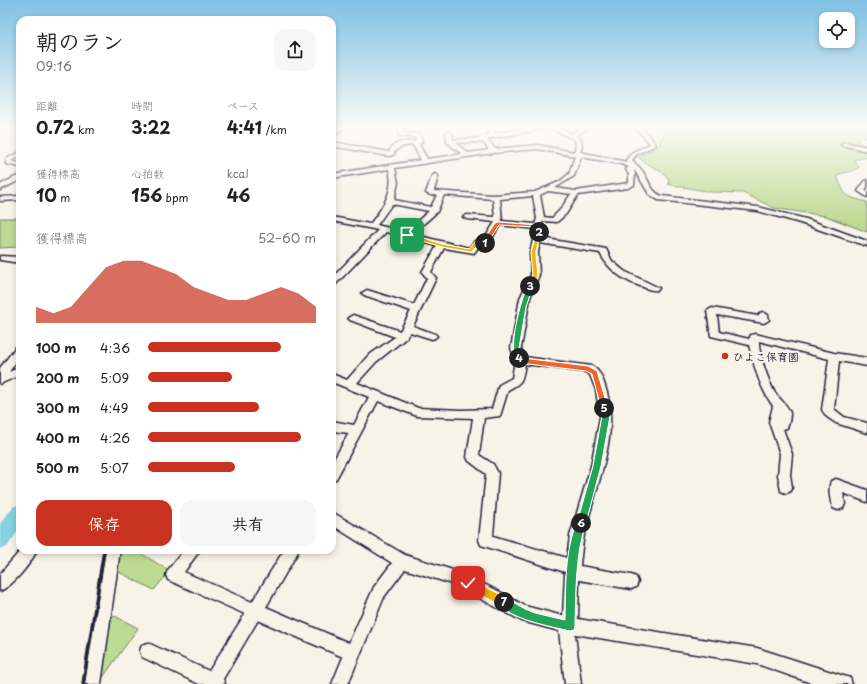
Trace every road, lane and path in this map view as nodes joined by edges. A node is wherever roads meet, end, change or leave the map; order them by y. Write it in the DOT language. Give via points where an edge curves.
graph roads {
  1 [pos="10,159"];
  2 [pos="389,159"];
  3 [pos="423,159"];
  4 [pos="444,159"];
  5 [pos="577,159"];
  6 [pos="605,159"];
  7 [pos="629,159"];
  8 [pos="425,162"];
  9 [pos="16,164"];
  10 [pos="634,167"];
  11 [pos="391,168"];
  12 [pos="336,175"];
  13 [pos="435,176"];
  14 [pos="16,179"];
  15 [pos="867,183"];
  16 [pos="0,188"];
  17 [pos="547,189"];
  18 [pos="441,193"];
  19 [pos="576,193"];
  20 [pos="536,194"];
  21 [pos="867,195"];
  22 [pos="496,197"];
  23 [pos="16,198"];
  24 [pos="0,199"];
  25 [pos="390,201"];
  26 [pos="434,210"];
  27 [pos="467,217"];
  28 [pos="336,220"];
  29 [pos="498,222"];
  30 [pos="539,222"];
  31 [pos="373,226"];
  32 [pos="384,229"];
  33 [pos="407,235"];
  34 [pos="537,240"];
  35 [pos="867,244"];
  36 [pos="442,245"];
  37 [pos="0,258"];
  38 [pos="16,260"];
  39 [pos="336,278"];
  40 [pos="655,288"];
  41 [pos="367,293"];
  42 [pos="416,309"];
  43 [pos="763,315"];
  44 [pos="353,318"];
  45 [pos="405,332"];
  46 [pos="432,336"];
  47 [pos="753,343"];
  48 [pos="16,354"];
  49 [pos="834,357"];
  50 [pos="520,360"];
  51 [pos="867,362"];
  52 [pos="16,373"];
  53 [pos="0,376"];
  54 [pos="0,380"];
  55 [pos="336,380"];
  56 [pos="349,385"];
  57 [pos="376,396"];
  58 [pos="779,404"];
  59 [pos="479,414"];
  60 [pos="783,425"];
  61 [pos="336,427"];
  62 [pos="867,428"];
  63 [pos="357,430"];
  64 [pos="336,467"];
  65 [pos="786,487"];
  66 [pos="867,496"];
  67 [pos="838,504"];
  68 [pos="336,520"];
  69 [pos="27,554"];
  70 [pos="112,554"];
  71 [pos="190,554"];
  72 [pos="290,554"];
  73 [pos="402,561"];
  74 [pos="572,570"];
  75 [pos="631,582"];
  76 [pos="0,584"];
  77 [pos="255,611"];
  78 [pos="568,626"];
  79 [pos="148,651"];
  80 [pos="354,653"];
  81 [pos="828,682"];
  82 [pos="215,683"];
  83 [pos="93,684"];
  84 [pos="340,684"];
  85 [pos="573,684"];
  86 [pos="844,684"];
  1 -- 9 [label="street" via="8,163"];
  2 -- 11 [label="street"];
  3 -- 8 [label="street"];
  4 -- 8 [label="street"];
  5 -- 17 [label="street" via="572,175"];
  6 -- 10 [label="street"];
  7 -- 10 [label="street"];
  8 -- 11 [label="street"];
  10 -- 19 [label="street" via="629,169 632,184 628,186"];
  10 -- 35 [label="street" via="654,196 672,201 758,209"];
  11 -- 12 [label="street"];
  11 -- 25 [label="street" via="396,175"];
  13 -- 18 [label="street" via="430,193"];
  14 -- 16 [label="street"];
  15 -- 21 [label="street" via="861,191"];
  17 -- 19 [label="street"];
  17 -- 20 [label="street"];
  18 -- 22 [label="street"];
  18 -- 26 [label="street"];
  19 -- 30 [label="street" via="554,220"];
  20 -- 22 [label="street"];
  20 -- 30 [label="street"];
  22 -- 29 [label="street"];
  23 -- 24 [label="street"];
  25 -- 26 [label="street"];
  25 -- 31 [label="street"];
  26 -- 33 [label="street"];
  27 -- 29 [label="street"];
  28 -- 31 [label="street"];
  29 -- 30 [label="street"];
  29 -- 36 [label="street" via="485,243 478,242 471,251"];
  30 -- 34 [label="street"];
  31 -- 32 [label="street"];
  32 -- 33 [label="street"];
  32 -- 39 [label="street"];
  33 -- 36 [label="street"];
  34 -- 40 [label="street" via="603,251 611,265 618,270 640,284"];
  34 -- 50 [label="street" via="534,252 536,275 523,307 516,348"];
  36 -- 42 [label="street" via="426,272 432,278"];
  37 -- 38 [label="street"];
  41 -- 42 [label="street"];
  42 -- 45 [label="street"];
  43 -- 47 [label="street" via="764,320 712,311 714,334"];
  44 -- 45 [label="street"];
  45 -- 46 [label="street"];
  45 -- 56 [label="street" via="372,359"];
  47 -- 49 [label="street" via="755,337"];
  47 -- 58 [label="street" via="770,394"];
  48 -- 53 [label="street"];
  49 -- 51 [label="street"];
  49 -- 62 [label="street" via="828,410 835,418"];
  50 -- 59 [label="street" via="517,380 503,388 496,413"];
  50 -- 74 [label="street" via="591,367 601,390 606,416 597,466 577,536"];
  52 -- 54 [label="street"];
  55 -- 56 [label="street"];
  56 -- 57 [label="street"];
  57 -- 59 [label="street" via="416,412"];
  57 -- 63 [label="street"];
  58 -- 60 [label="street" via="784,412"];
  58 -- 65 [label="street" via="775,422 786,454"];
  59 -- 74 [label="street" via="473,457 492,473 486,540"];
  61 -- 63 [label="street"];
  63 -- 64 [label="street"];
  66 -- 67 [label="street" via="836,485"];
  68 -- 73 [label="street"];
  69 -- 76 [label="street"];
  70 -- 83 [label="street"];
  71 -- 77 [label="street" via="173,575"];
  72 -- 77 [label="street"];
  73 -- 78 [label="street" via="457,578 522,613"];
  73 -- 80 [label="street" via="379,592"];
  74 -- 75 [label="street"];
  74 -- 78 [label="street"];
  77 -- 80 [label="street"];
  77 -- 82 [label="street"];
  78 -- 81 [label="street" via="757,656"];
  78 -- 85 [label="street"];
  79 -- 82 [label="street"];
  80 -- 84 [label="street"];
  81 -- 86 [label="street"];
}
